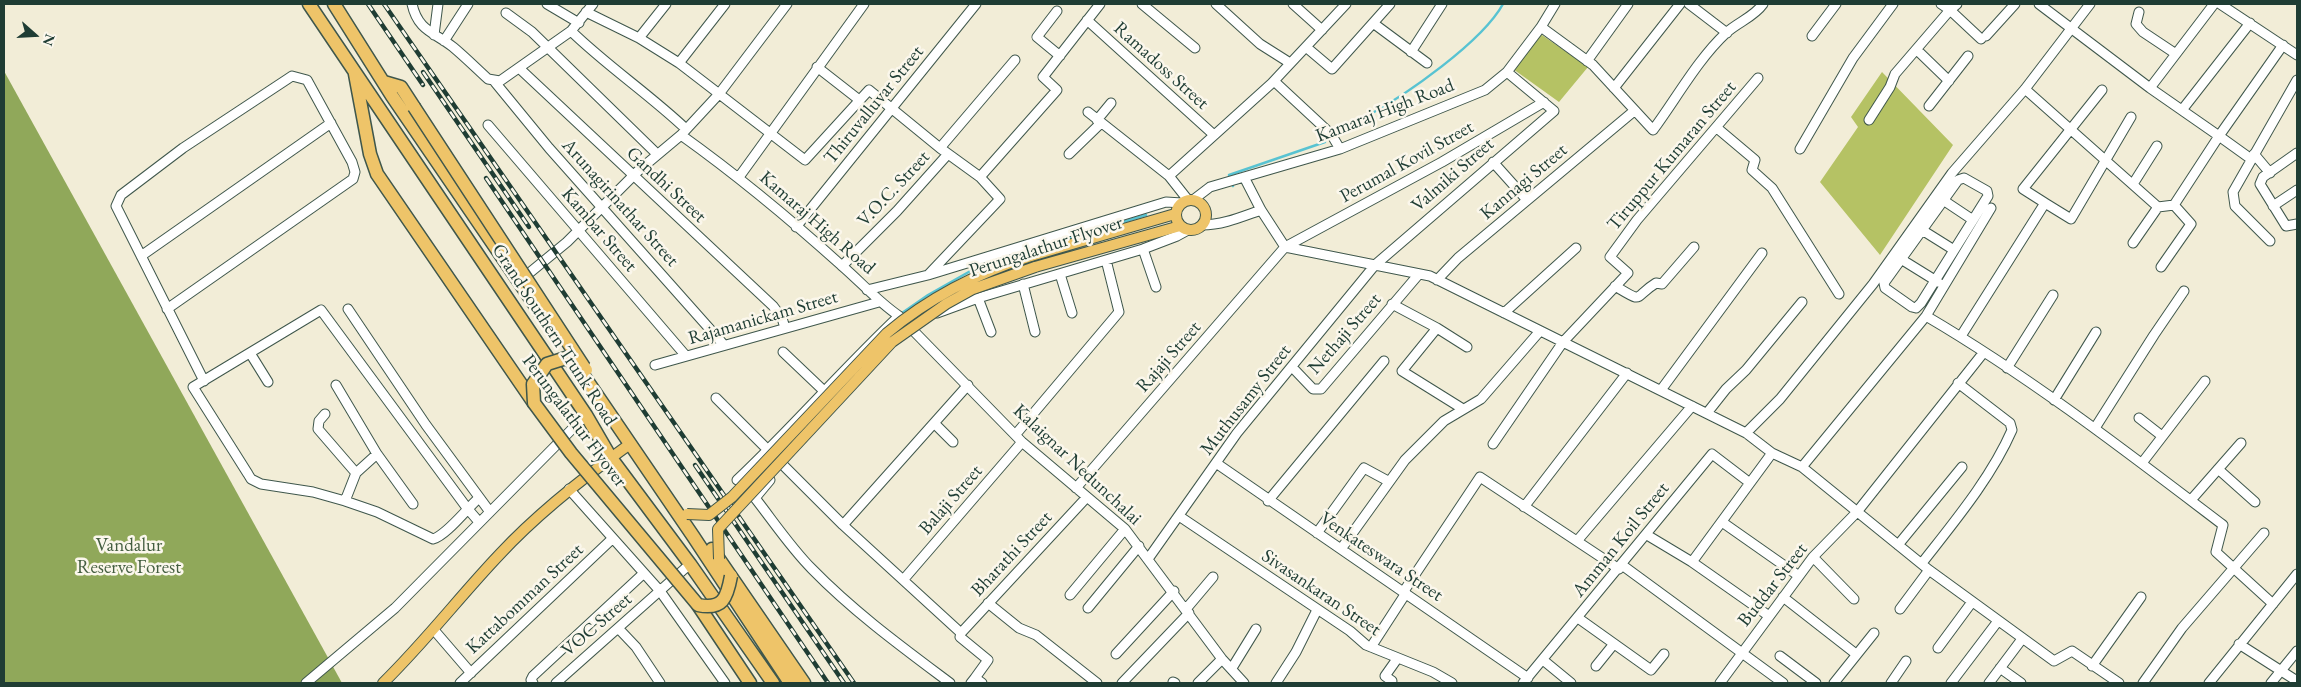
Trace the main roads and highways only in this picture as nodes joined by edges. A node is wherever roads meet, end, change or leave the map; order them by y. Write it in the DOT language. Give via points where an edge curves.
graph roads {
  1 [pos="309,4"];
  2 [pos="334,4"];
  3 [pos="355,70"];
  4 [pos="384,82"];
  5 [pos="1175,214"];
  6 [pos="1184,228"];
  7 [pos="586,370"];
  8 [pos="534,403"];
  9 [pos="630,444"];
  10 [pos="611,458"];
  11 [pos="687,514"];
  12 [pos="718,559"];
  13 [pos="731,576"];
  14 [pos="698,605"];
  15 [pos="383,683"];
  16 [pos="750,683"];
  17 [pos="774,683"];
  18 [pos="790,683"];
  19 [pos="804,683"];
  1 -- 3 [label="highway, Grand Southern Trunk Road"];
  2 -- 4 [label="highway, Grand Southern Trunk Road"];
  3 -- 8 [label="highway, Perungalathur Flyover" via="370,154 377,174"];
  3 -- 10 [label="highway, Grand Southern Trunk Road" via="586,415"];
  4 -- 7 [label="highway, Perungalathur Flyover, bridge" via="400,87"];
  4 -- 9 [label="highway, Grand Southern Trunk Road"];
  5 -- 6 [label="main road"];
  5 -- 6 [label="main road" via="1187,201 1202,204 1205,218 1202,225 1196,229"];
  5 -- 11 [label="main road, Perungalathur Flyover, bridge" via="1031,256 970,279 912,312 886,333 732,497 709,515"];
  6 -- 12 [label="main road, Perungalathur Flyover, bridge" via="1035,266 973,289 939,308 892,342 718,529"];
  7 -- 8 [label="highway, bridge" via="566,358 547,364 533,384"];
  7 -- 11 [label="highway, Perungalathur Flyover"];
  8 -- 14 [label="highway, Perungalathur Flyover, bridge" via="571,453"];
  9 -- 10 [label="main road"];
  9 -- 18 [label="highway, Grand Southern Trunk Road"];
  10 -- 15 [label="main road" via="569,489 500,553"];
  10 -- 17 [label="highway, Grand Southern Trunk Road"];
  11 -- 12 [label="highway, Perungalathur Flyover"];
  12 -- 13 [label="highway, Perungalathur Flyover"];
  13 -- 14 [label="highway, bridge" via="722,602 710,607"];
  13 -- 19 [label="highway, Perungalathur Flyover"];
  14 -- 16 [label="highway, Perungalathur Flyover"];
}
